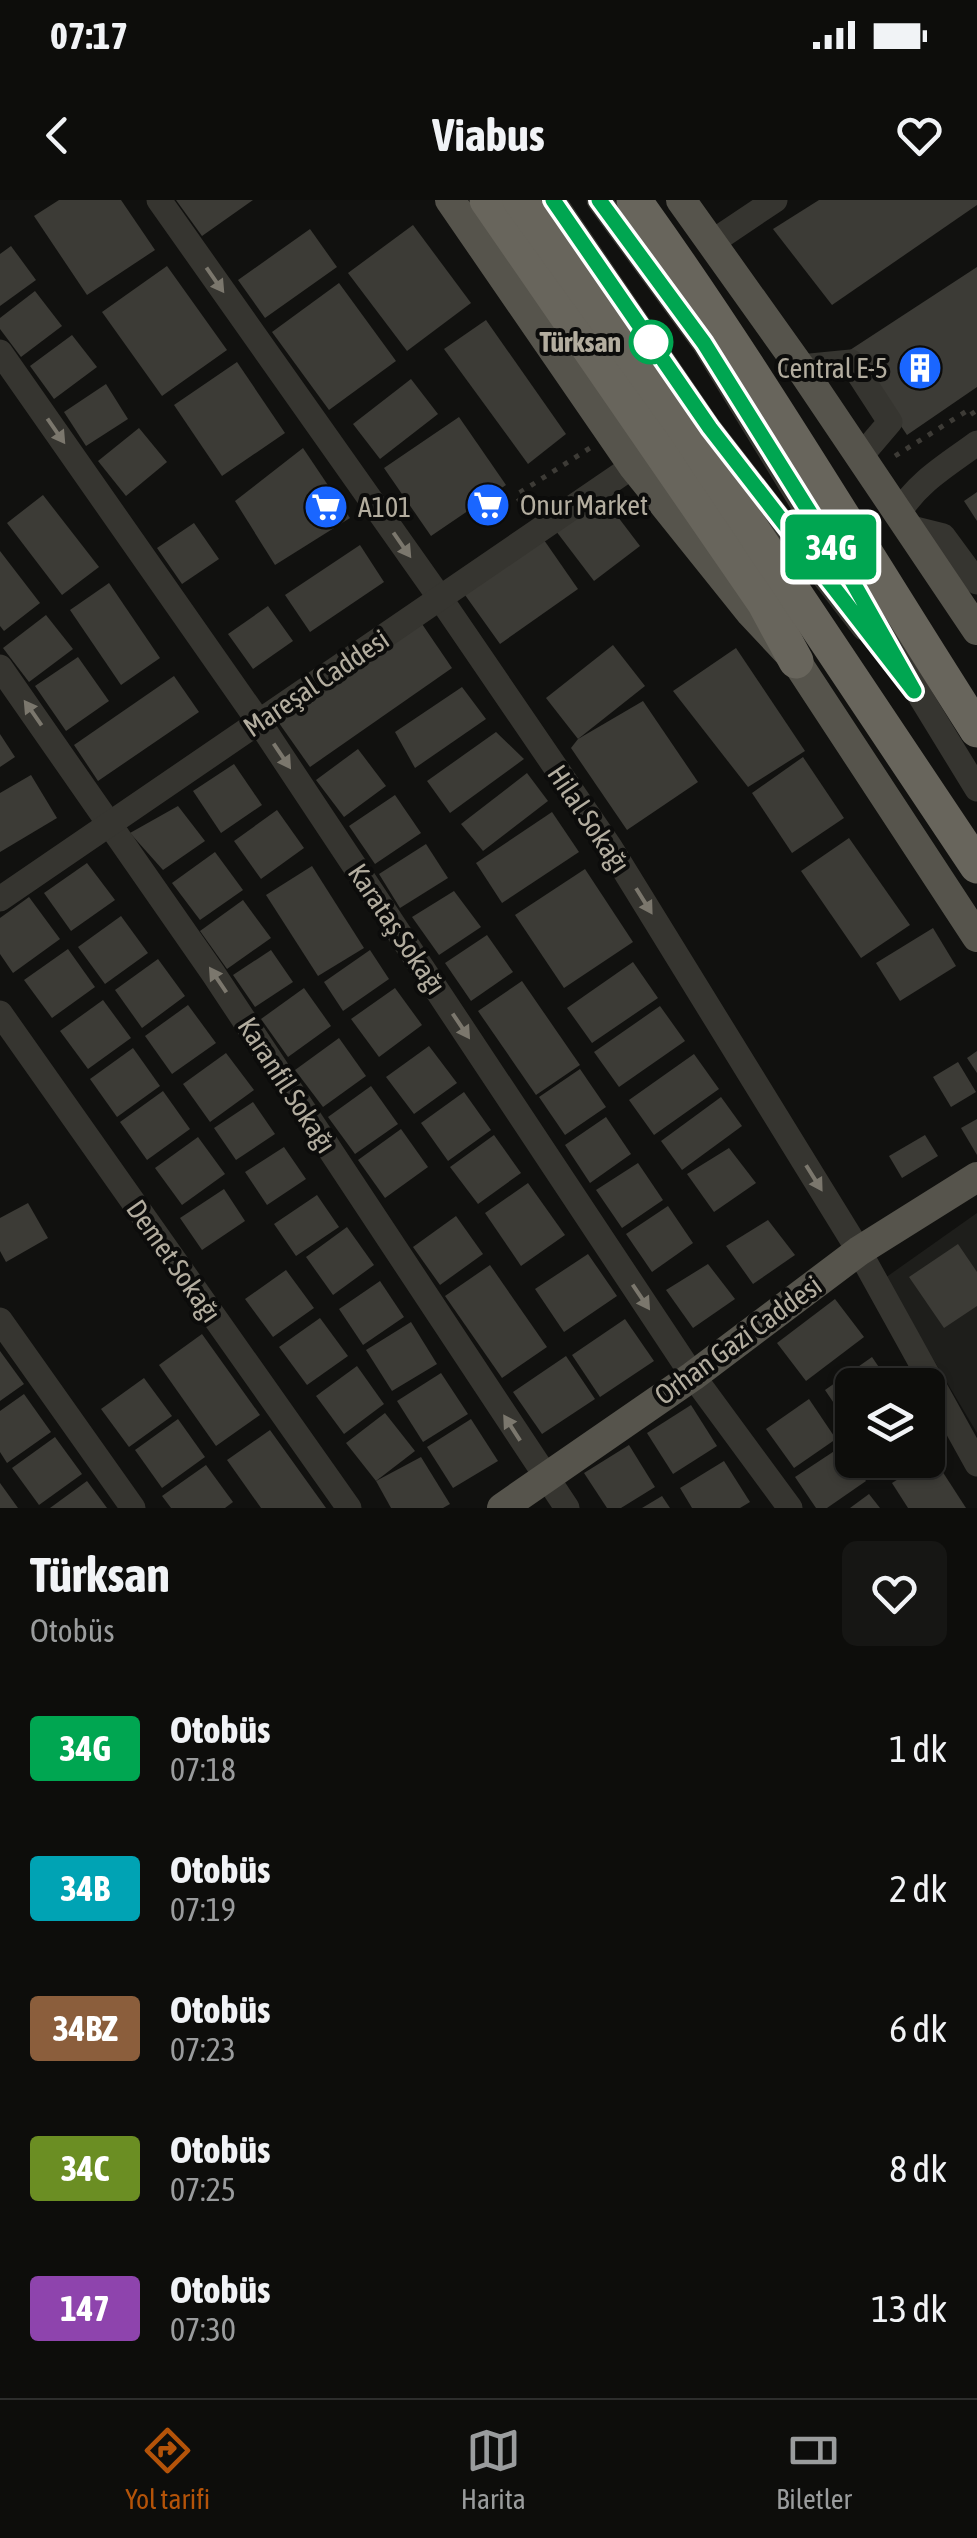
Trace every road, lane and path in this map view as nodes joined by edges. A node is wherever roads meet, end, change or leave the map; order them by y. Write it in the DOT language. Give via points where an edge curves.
graph roads {
  1 [pos="159,200"];
  2 [pos="450,200"];
  3 [pos="487,200"];
  4 [pos="520,200"];
  5 [pos="552,200"];
  6 [pos="599,200"];
  7 [pos="634,200"];
  8 [pos="680,200"];
  9 [pos="775,200"];
  10 [pos="745,207"];
  11 [pos="711,242"];
  12 [pos="0,352"];
  13 [pos="800,367"];
  14 [pos="977,419"];
  15 [pos="977,443"];
  16 [pos="588,449"];
  17 [pos="900,454"];
  18 [pos="861,456"];
  19 [pos="632,466"];
  20 [pos="516,495"];
  21 [pos="903,520"];
  22 [pos="870,559"];
  23 [pos="977,582"];
  24 [pos="440,598"];
  25 [pos="977,630"];
  26 [pos="796,661"];
  27 [pos="0,667"];
  28 [pos="914,691"];
  29 [pos="977,694"];
  30 [pos="259,722"];
  31 [pos="977,730"];
  32 [pos="977,788"];
  33 [pos="110,824"];
  34 [pos="977,866"];
  35 [pos="0,900"];
  36 [pos="977,937"];
  37 [pos="0,1013"];
  38 [pos="977,1177"];
  39 [pos="859,1250"];
  40 [pos="0,1320"];
  41 [pos="693,1376"];
  42 [pos="977,1464"];
  43 [pos="544,1478"];
  44 [pos="134,1508"];
  45 [pos="349,1508"];
  46 [pos="502,1508"];
  47 [pos="566,1508"];
  48 [pos="790,1508"];
  1 -- 24 [label="street, Hilal Sokağı, one-way"];
  2 -- 19 [label="main road"];
  3 -- 26 [label="highway" via="764,602"];
  4 -- 34 [label="highway" via="692,439"];
  5 -- 28 [label="street" via="710,428"];
  6 -- 28 [label="street" via="704,343"];
  7 -- 22 [label="highway" via="751,368"];
  8 -- 11 [label="main road"];
  9 -- 10 [label="street"];
  10 -- 11 [label="street"];
  11 -- 13 [label="main road"];
  12 -- 30 [label="street, Karataş Sokağı, one-way"];
  13 -- 18 [label="main road"];
  13 -- 18 [label="street" via="851,362 890,422"];
  14 -- 17 [label="path" via="970,409"];
  15 -- 21 [label="street" via="909,496"];
  16 -- 20 [label="path"];
  18 -- 21 [label="main road"];
  19 -- 24 [label="street, Mareşal Caddesi"];
  19 -- 26 [label="main road"];
  21 -- 23 [label="street" via="943,536"];
  21 -- 25 [label="main road"];
  22 -- 29 [label="highway"];
  22 -- 31 [label="highway"];
  24 -- 30 [label="street, Mareşal Caddesi"];
  24 -- 39 [label="street, Hilal Sokağı, one-way" via="610,847"];
  26 -- 36 [label="main road"];
  33 -- 27 [label="street, Karanfil Sokağı, one-way"];
  28 -- 32 [label="street"];
  30 -- 33 [label="street, Mareşal Caddesi"];
  30 -- 41 [label="street, Karataş Sokağı, one-way"];
  33 -- 35 [label="street, Mareşal Caddesi"];
  43 -- 33 [label="street, Karanfil Sokağı, one-way"];
  37 -- 45 [label="street, Demet Sokağı"];
  38 -- 39 [label="main road, Orhan Gazi Caddesi"];
  39 -- 41 [label="main road, Orhan Gazi Caddesi"];
  39 -- 42 [label="street, Hilal Sokağı"];
  40 -- 44 [label="street"];
  41 -- 43 [label="main road, Orhan Gazi Caddesi"];
  41 -- 48 [label="street, Karataş Sokağı"];
  43 -- 46 [label="main road, Orhan Gazi Caddesi"];
  43 -- 47 [label="street, Karanfil Sokağı"];
}
